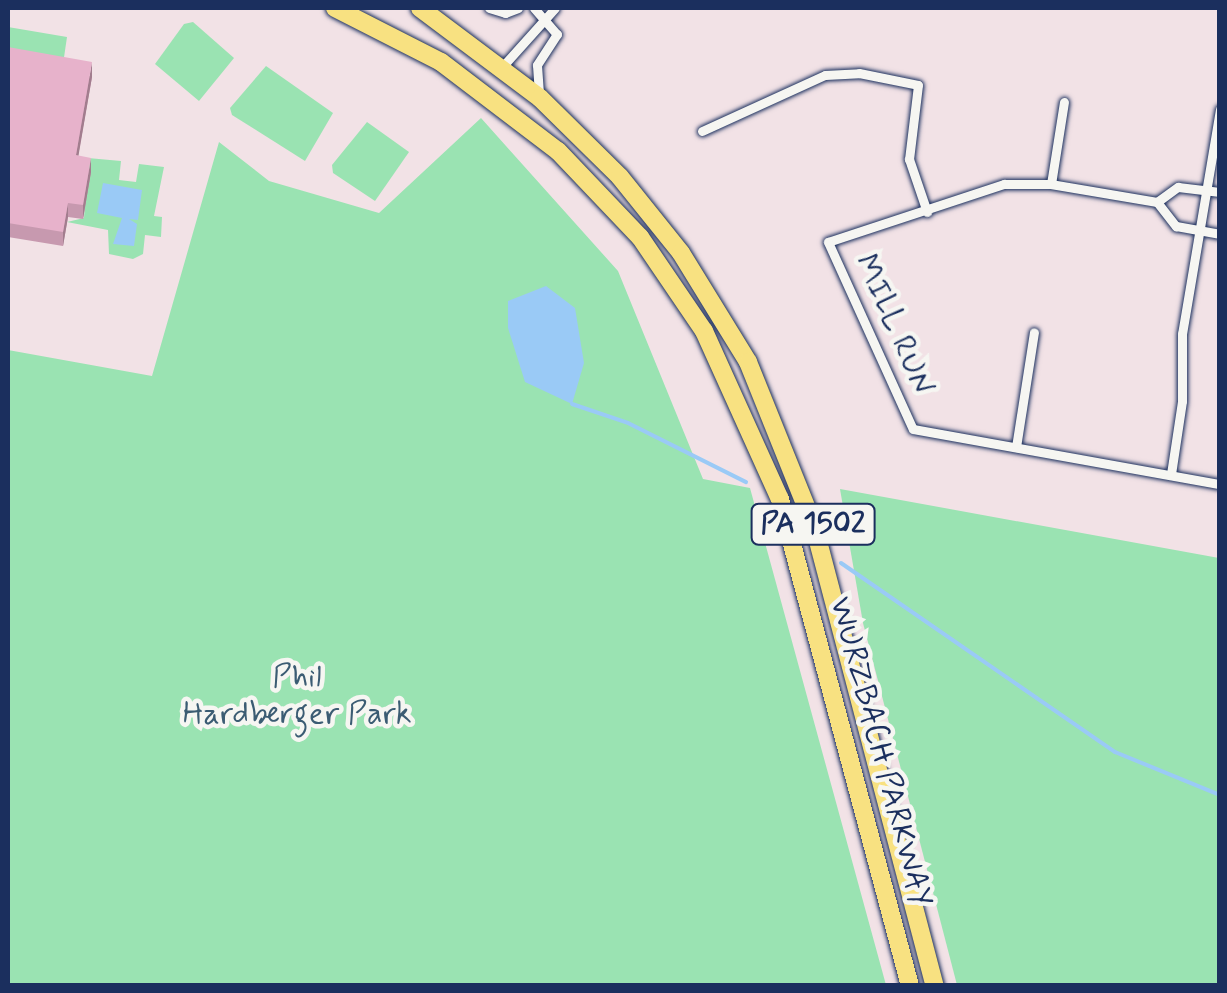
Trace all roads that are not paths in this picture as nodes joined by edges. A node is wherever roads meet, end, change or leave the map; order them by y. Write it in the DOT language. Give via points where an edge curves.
graph roads {
  1 [pos="335,8"];
  2 [pos="420,8"];
  3 [pos="488,8"];
  4 [pos="518,8"];
  5 [pos="534,8"];
  6 [pos="556,8"];
  7 [pos="546,16"];
  8 [pos="502,67"];
  9 [pos="540,98"];
  10 [pos="1064,102"];
  11 [pos="1220,108"];
  12 [pos="702,131"];
  13 [pos="1050,184"];
  14 [pos="1206,189"];
  15 [pos="1220,192"];
  16 [pos="1157,202"];
  17 [pos="927,212"];
  18 [pos="1198,232"];
  19 [pos="1220,234"];
  20 [pos="1034,332"];
  21 [pos="1016,447"];
  22 [pos="1170,474"];
  23 [pos="1220,484"];
  24 [pos="910,986"];
  25 [pos="935,986"];
  1 -- 24 [label="highway, WURZBACH PARKWAY / PA 1502" via="441,62 558,151 640,238 704,331 780,499"];
  2 -- 8 [label="highway, WURZBACH PARKWAY / PA 1502"];
  3 -- 4 [label="street"];
  5 -- 7 [label="street"];
  6 -- 7 [label="street"];
  7 -- 8 [label="street"];
  7 -- 9 [label="street" via="557,34 536,66"];
  8 -- 9 [label="highway, WURZBACH PARKWAY / PA 1502"];
  9 -- 25 [label="highway, WURZBACH PARKWAY / PA 1502" via="620,177 681,253 731,330 783,438 829,580"];
  10 -- 13 [label="street"];
  11 -- 14 [label="street"];
  12 -- 17 [label="street" via="825,75 873,75 918,86 909,159"];
  13 -- 16 [label="street"];
  13 -- 17 [label="street" via="986,188"];
  14 -- 15 [label="street"];
  14 -- 16 [label="street" via="1178,187"];
  14 -- 18 [label="street"];
  16 -- 18 [label="street" via="1168,222"];
  17 -- 21 [label="street, MILL RUN" via="828,242 913,429"];
  18 -- 19 [label="street"];
  18 -- 22 [label="street"];
  20 -- 21 [label="street"];
  21 -- 22 [label="street"];
  22 -- 23 [label="street"];
}
